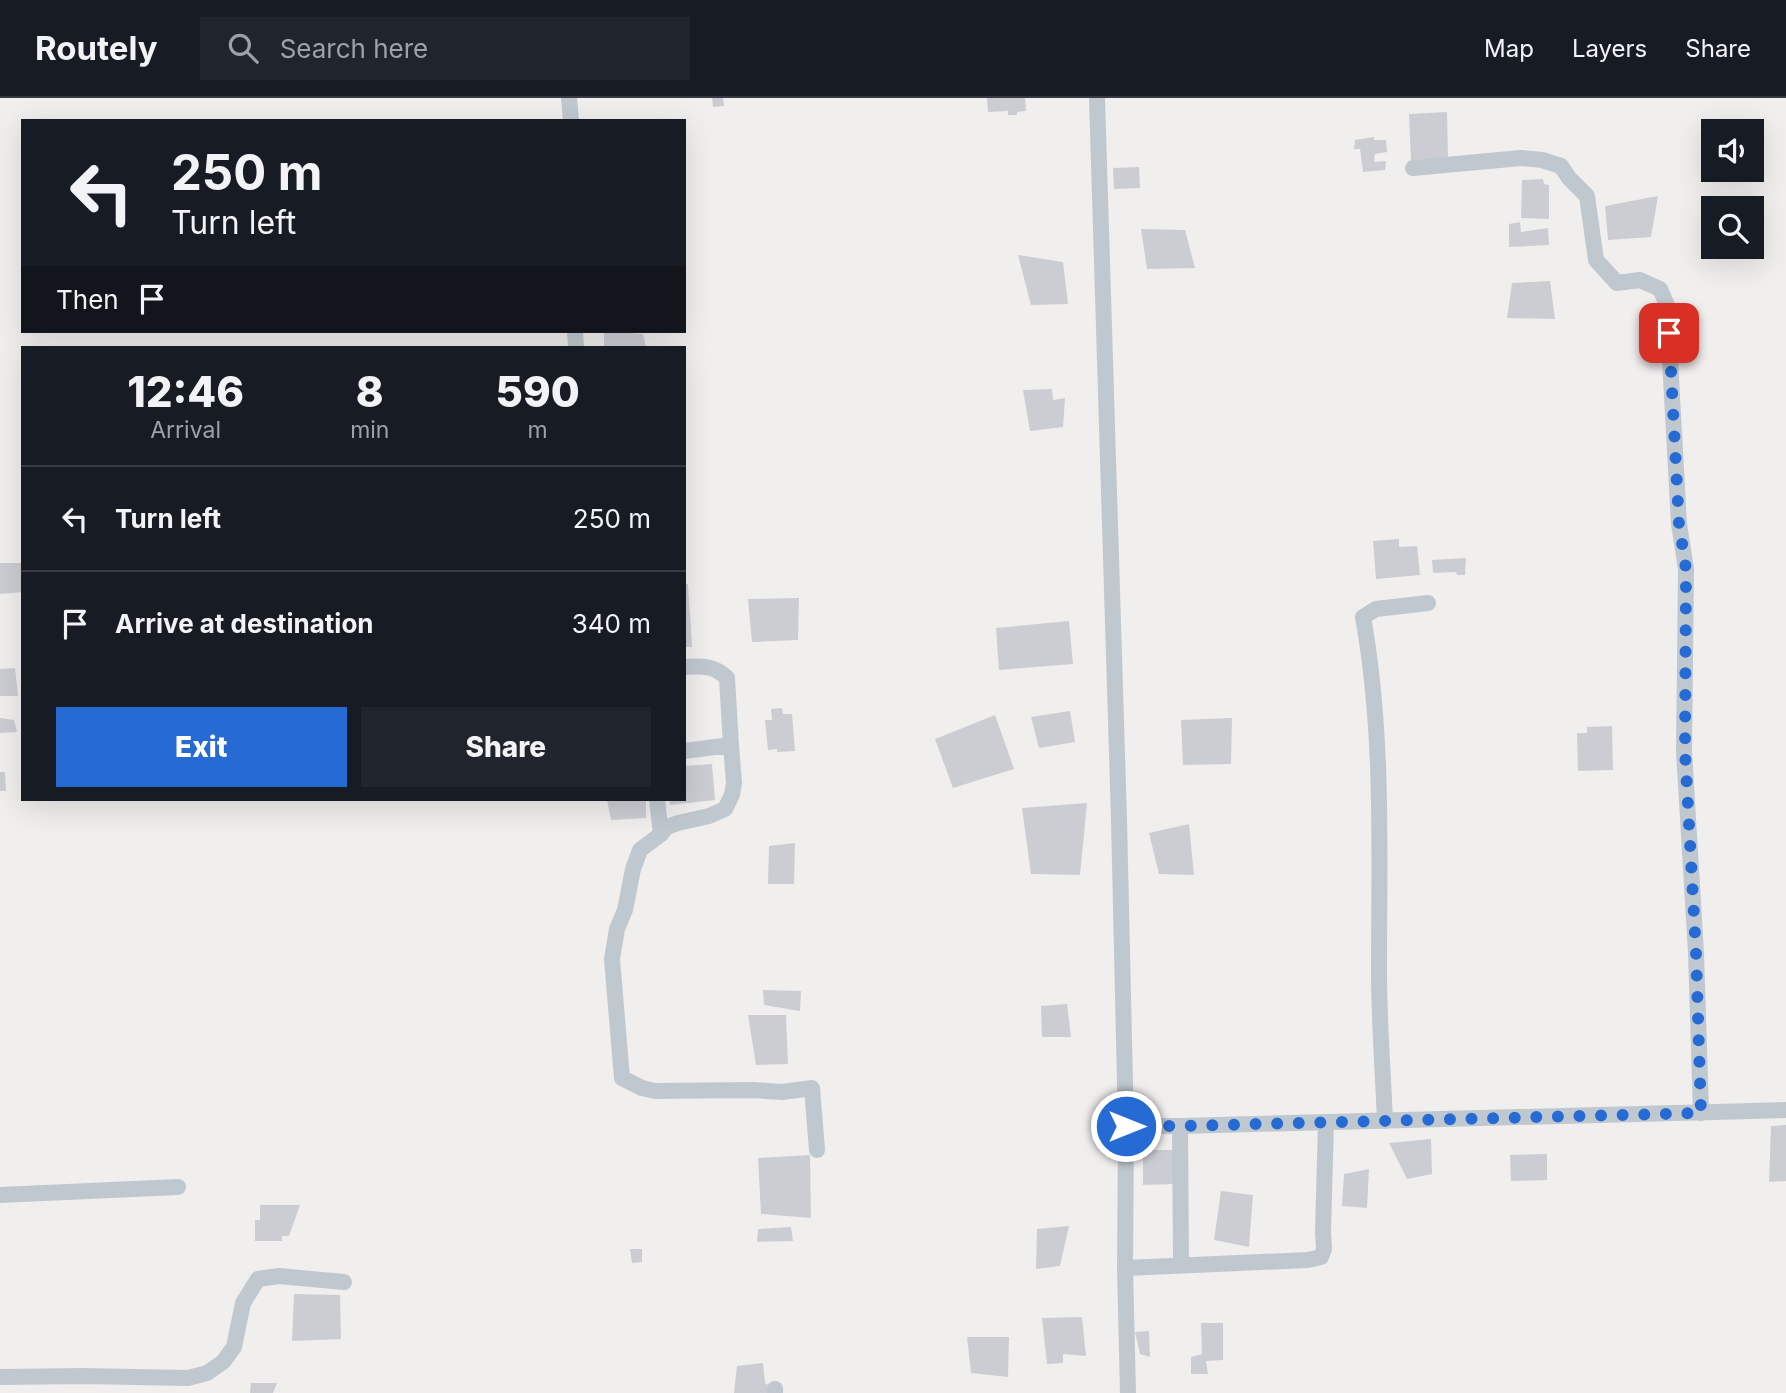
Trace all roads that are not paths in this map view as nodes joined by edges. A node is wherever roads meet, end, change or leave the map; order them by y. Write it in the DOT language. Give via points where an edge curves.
graph roads {
  1 [pos="569,98"];
  2 [pos="1097,98"];
  3 [pos="571,119"];
  4 [pos="1413,168"];
  5 [pos="1428,603"];
  6 [pos="686,667"];
  7 [pos="731,745"];
  8 [pos="686,751"];
  9 [pos="657,801"];
  10 [pos="662,834"];
  11 [pos="1786,1110"];
  12 [pos="1701,1113"];
  13 [pos="1385,1121"];
  14 [pos="1326,1122"];
  15 [pos="1126,1126"];
  16 [pos="1180,1126"];
  17 [pos="817,1150"];
  18 [pos="178,1187"];
  19 [pos="0,1195"];
  20 [pos="1181,1265"];
  21 [pos="1125,1268"];
  22 [pos="344,1282"];
  23 [pos="0,1377"];
  24 [pos="1128,1393"];
  1 -- 3 [label="street"];
  2 -- 15 [label="street"];
  4 -- 12 [label="street" via="1521,158 1561,166 1587,197 1596,260 1617,283 1640,280 1660,289 1667,305 1679,524 1686,569 1685,751"];
  5 -- 13 [label="street" via="1376,609 1363,617 1376,721"];
  6 -- 7 [label="street" via="708,666 727,678"];
  7 -- 8 [label="street"];
  7 -- 10 [label="street" via="734,783 725,809 667,827"];
  9 -- 10 [label="street"];
  10 -- 17 [label="street" via="640,850 612,959 622,1078 655,1091 812,1088"];
  11 -- 12 [label="street"];
  12 -- 13 [label="street"];
  13 -- 14 [label="street"];
  14 -- 16 [label="street"];
  14 -- 20 [label="street" via="1321,1257"];
  15 -- 16 [label="street"];
  15 -- 21 [label="street"];
  16 -- 20 [label="street"];
  18 -- 19 [label="street"];
  20 -- 21 [label="street"];
  21 -- 24 [label="street"];
  22 -- 23 [label="street" via="279,1276 258,1279 243,1303 234,1347 207,1373 188,1378"];
}
